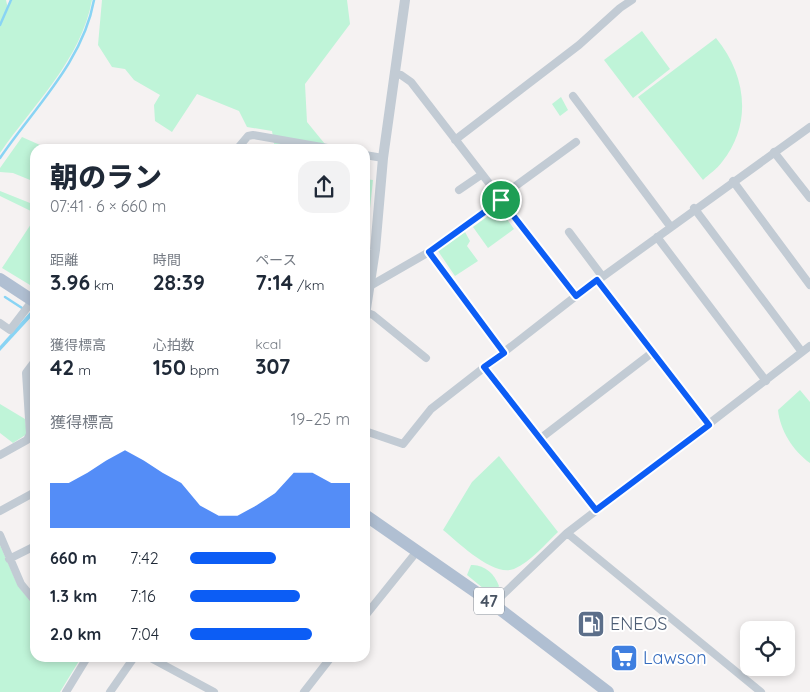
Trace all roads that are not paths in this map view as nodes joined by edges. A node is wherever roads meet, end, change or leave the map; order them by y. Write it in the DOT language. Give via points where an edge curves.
graph roads {
  1 [pos="405,0"];
  2 [pos="632,0"];
  3 [pos="394,74"];
  4 [pos="573,96"];
  5 [pos="810,127"];
  6 [pos="455,140"];
  7 [pos="576,142"];
  8 [pos="241,144"];
  9 [pos="304,144"];
  10 [pos="774,152"];
  11 [pos="370,155"];
  12 [pos="383,158"];
  13 [pos="481,174"];
  14 [pos="733,181"];
  15 [pos="459,190"];
  16 [pos="810,198"];
  17 [pos="500,199"];
  18 [pos="694,208"];
  19 [pos="670,226"];
  20 [pos="569,232"];
  21 [pos="657,237"];
  22 [pos="429,252"];
  23 [pos="600,278"];
  24 [pos="0,279"];
  25 [pos="810,285"];
  26 [pos="370,286"];
  27 [pos="576,296"];
  28 [pos="30,298"];
  29 [pos="30,306"];
  30 [pos="370,314"];
  31 [pos="0,323"];
  32 [pos="810,346"];
  33 [pos="653,352"];
  34 [pos="802,352"];
  35 [pos="504,353"];
  36 [pos="426,358"];
  37 [pos="484,367"];
  38 [pos="30,368"];
  39 [pos="766,381"];
  40 [pos="709,425"];
  41 [pos="370,433"];
  42 [pos="30,434"];
  43 [pos="30,434"];
  44 [pos="541,438"];
  45 [pos="0,455"];
  46 [pos="30,495"];
  47 [pos="596,510"];
  48 [pos="0,511"];
  49 [pos="370,518"];
  50 [pos="567,533"];
  51 [pos="0,535"];
  52 [pos="30,548"];
  53 [pos="418,550"];
  54 [pos="9,559"];
  55 [pos="30,594"];
  56 [pos="493,604"];
  57 [pos="370,610"];
  58 [pos="84,662"];
  59 [pos="131,662"];
  60 [pos="158,662"];
  61 [pos="327,662"];
  62 [pos="66,692"];
  63 [pos="110,692"];
  64 [pos="214,692"];
  65 [pos="304,692"];
  66 [pos="608,692"];
  67 [pos="761,692"];
  1 -- 3 [label="street"];
  2 -- 6 [label="street"];
  3 -- 6 [label="street" via="411,82"];
  3 -- 12 [label="street"];
  4 -- 19 [label="street"];
  5 -- 10 [label="street"];
  6 -- 13 [label="street"];
  7 -- 17 [label="street"];
  8 -- 9 [label="street" via="253,135"];
  10 -- 14 [label="street"];
  10 -- 16 [label="street"];
  11 -- 12 [label="street"];
  12 -- 26 [label="street" via="381,204"];
  13 -- 15 [label="street"];
  13 -- 17 [label="street"];
  14 -- 18 [label="street"];
  14 -- 25 [label="street"];
  17 -- 22 [label="street"];
  17 -- 27 [label="street"];
  18 -- 19 [label="street"];
  18 -- 34 [label="street"];
  19 -- 21 [label="street"];
  20 -- 23 [label="street"];
  21 -- 23 [label="street"];
  21 -- 39 [label="street"];
  22 -- 26 [label="street"];
  22 -- 35 [label="street"];
  23 -- 27 [label="street"];
  23 -- 33 [label="street"];
  24 -- 28 [label="main road"];
  27 -- 35 [label="street"];
  29 -- 31 [label="street" via="10,330"];
  30 -- 36 [label="street"];
  32 -- 34 [label="street"];
  33 -- 40 [label="street"];
  33 -- 44 [label="street"];
  34 -- 39 [label="street"];
  35 -- 37 [label="street"];
  37 -- 41 [label="street" via="431,409 403,444"];
  37 -- 44 [label="street"];
  38 -- 42 [label="street" via="26,373"];
  39 -- 40 [label="street"];
  40 -- 47 [label="street"];
  43 -- 45 [label="street" via="27,440"];
  44 -- 47 [label="street"];
  46 -- 48 [label="street"];
  47 -- 50 [label="street"];
  49 -- 53 [label="main road, 47"];
  50 -- 56 [label="street"];
  50 -- 67 [label="street"];
  51 -- 54 [label="street"];
  52 -- 54 [label="street"];
  53 -- 56 [label="main road, 47"];
  53 -- 57 [label="street"];
  54 -- 55 [label="street"];
  56 -- 66 [label="main road, 47"];
  58 -- 62 [label="street"];
  59 -- 63 [label="street"];
  60 -- 64 [label="street"];
  61 -- 65 [label="street"];
}
